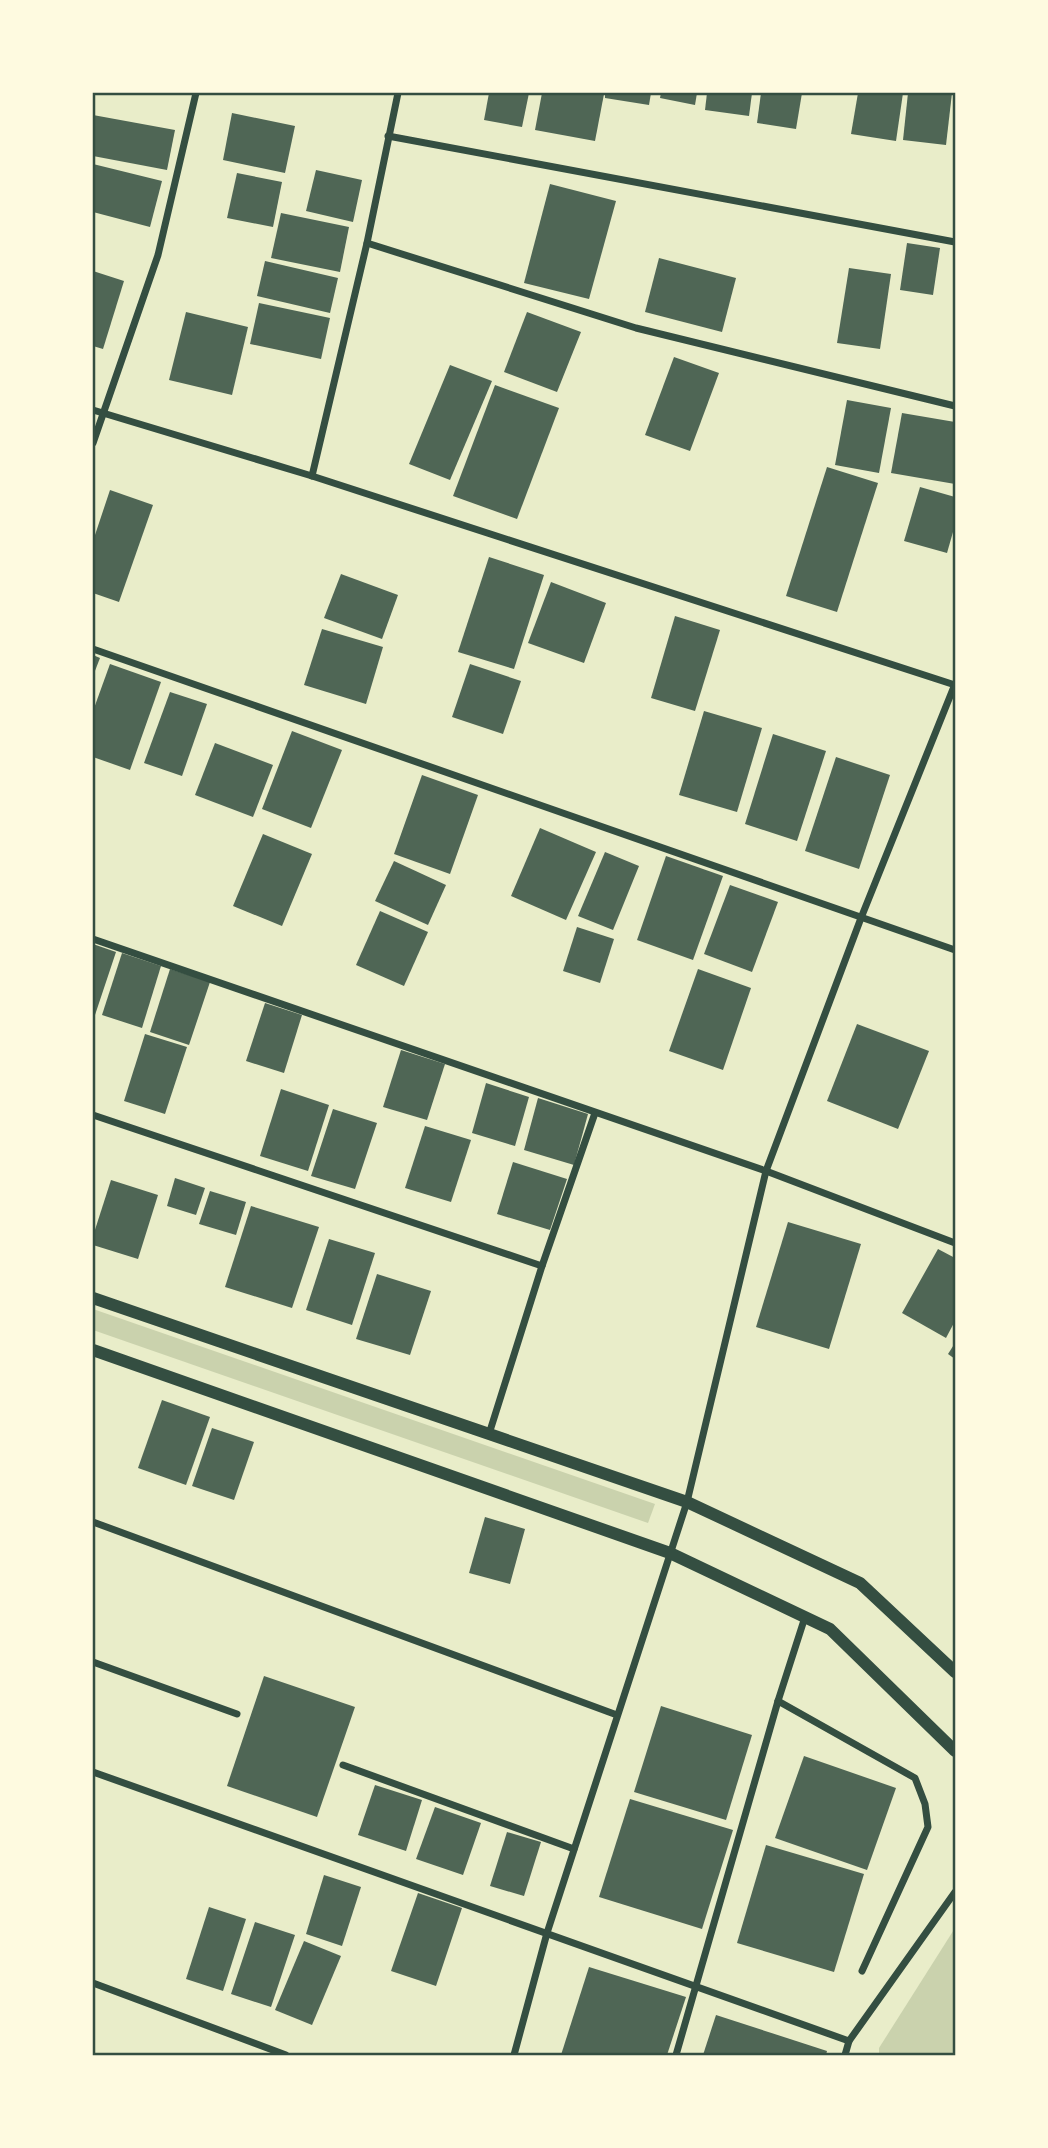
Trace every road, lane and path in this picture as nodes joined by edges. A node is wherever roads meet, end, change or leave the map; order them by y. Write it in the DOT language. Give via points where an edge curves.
graph roads {
  1 [pos="196,93"];
  2 [pos="398,93"];
  3 [pos="388,136"];
  4 [pos="955,242"];
  5 [pos="367,243"];
  6 [pos="955,406"];
  7 [pos="93,410"];
  8 [pos="104,414"];
  9 [pos="93,443"];
  10 [pos="312,475"];
  11 [pos="93,649"];
  12 [pos="955,684"];
  13 [pos="861,918"];
  14 [pos="93,939"];
  15 [pos="955,950"];
  16 [pos="595,1113"];
  17 [pos="93,1115"];
  18 [pos="766,1171"];
  19 [pos="955,1243"];
  20 [pos="542,1266"];
  21 [pos="93,1298"];
  22 [pos="93,1350"];
  23 [pos="489,1434"];
  24 [pos="687,1502"];
  25 [pos="93,1522"];
  26 [pos="670,1552"];
  27 [pos="805,1617"];
  28 [pos="93,1662"];
  29 [pos="955,1672"];
  30 [pos="778,1701"];
  31 [pos="237,1714"];
  32 [pos="617,1715"];
  33 [pos="955,1751"];
  34 [pos="343,1765"];
  35 [pos="93,1772"];
  36 [pos="574,1849"];
  37 [pos="955,1892"];
  38 [pos="547,1933"];
  39 [pos="862,1971"];
  40 [pos="93,1983"];
  41 [pos="697,1987"];
  42 [pos="849,2041"];
  43 [pos="265,2051"];
  44 [pos="286,2055"];
  45 [pos="514,2055"];
  46 [pos="676,2055"];
  47 [pos="845,2055"];
  1 -- 8 [label="street" via="158,255"];
  2 -- 3 [label="street"];
  3 -- 4 [label="street"];
  3 -- 5 [label="street"];
  5 -- 6 [label="street" via="636,328"];
  5 -- 10 [label="street"];
  7 -- 8 [label="street"];
  8 -- 9 [label="street"];
  8 -- 10 [label="street"];
  10 -- 12 [label="street"];
  11 -- 13 [label="street"];
  12 -- 13 [label="street"];
  13 -- 15 [label="street"];
  13 -- 18 [label="street"];
  14 -- 16 [label="street"];
  16 -- 18 [label="street"];
  16 -- 20 [label="street"];
  17 -- 20 [label="street"];
  18 -- 19 [label="street"];
  18 -- 24 [label="street"];
  20 -- 23 [label="street"];
  21 -- 23 [label="street"];
  22 -- 26 [label="street"];
  23 -- 24 [label="street"];
  24 -- 26 [label="street"];
  24 -- 29 [label="street" via="860,1583"];
  25 -- 32 [label="street"];
  26 -- 27 [label="street"];
  26 -- 32 [label="street"];
  27 -- 30 [label="street"];
  27 -- 33 [label="street" via="830,1629"];
  28 -- 31 [label="street"];
  30 -- 39 [label="street" via="915,1778 925,1804 928,1827"];
  30 -- 41 [label="street"];
  32 -- 36 [label="street"];
  34 -- 36 [label="street"];
  35 -- 38 [label="street"];
  36 -- 38 [label="street"];
  37 -- 42 [label="street"];
  38 -- 41 [label="street"];
  38 -- 45 [label="street"];
  40 -- 43 [label="street"];
  41 -- 42 [label="street"];
  41 -- 46 [label="street"];
  42 -- 47 [label="street"];
  43 -- 44 [label="street"];
}
